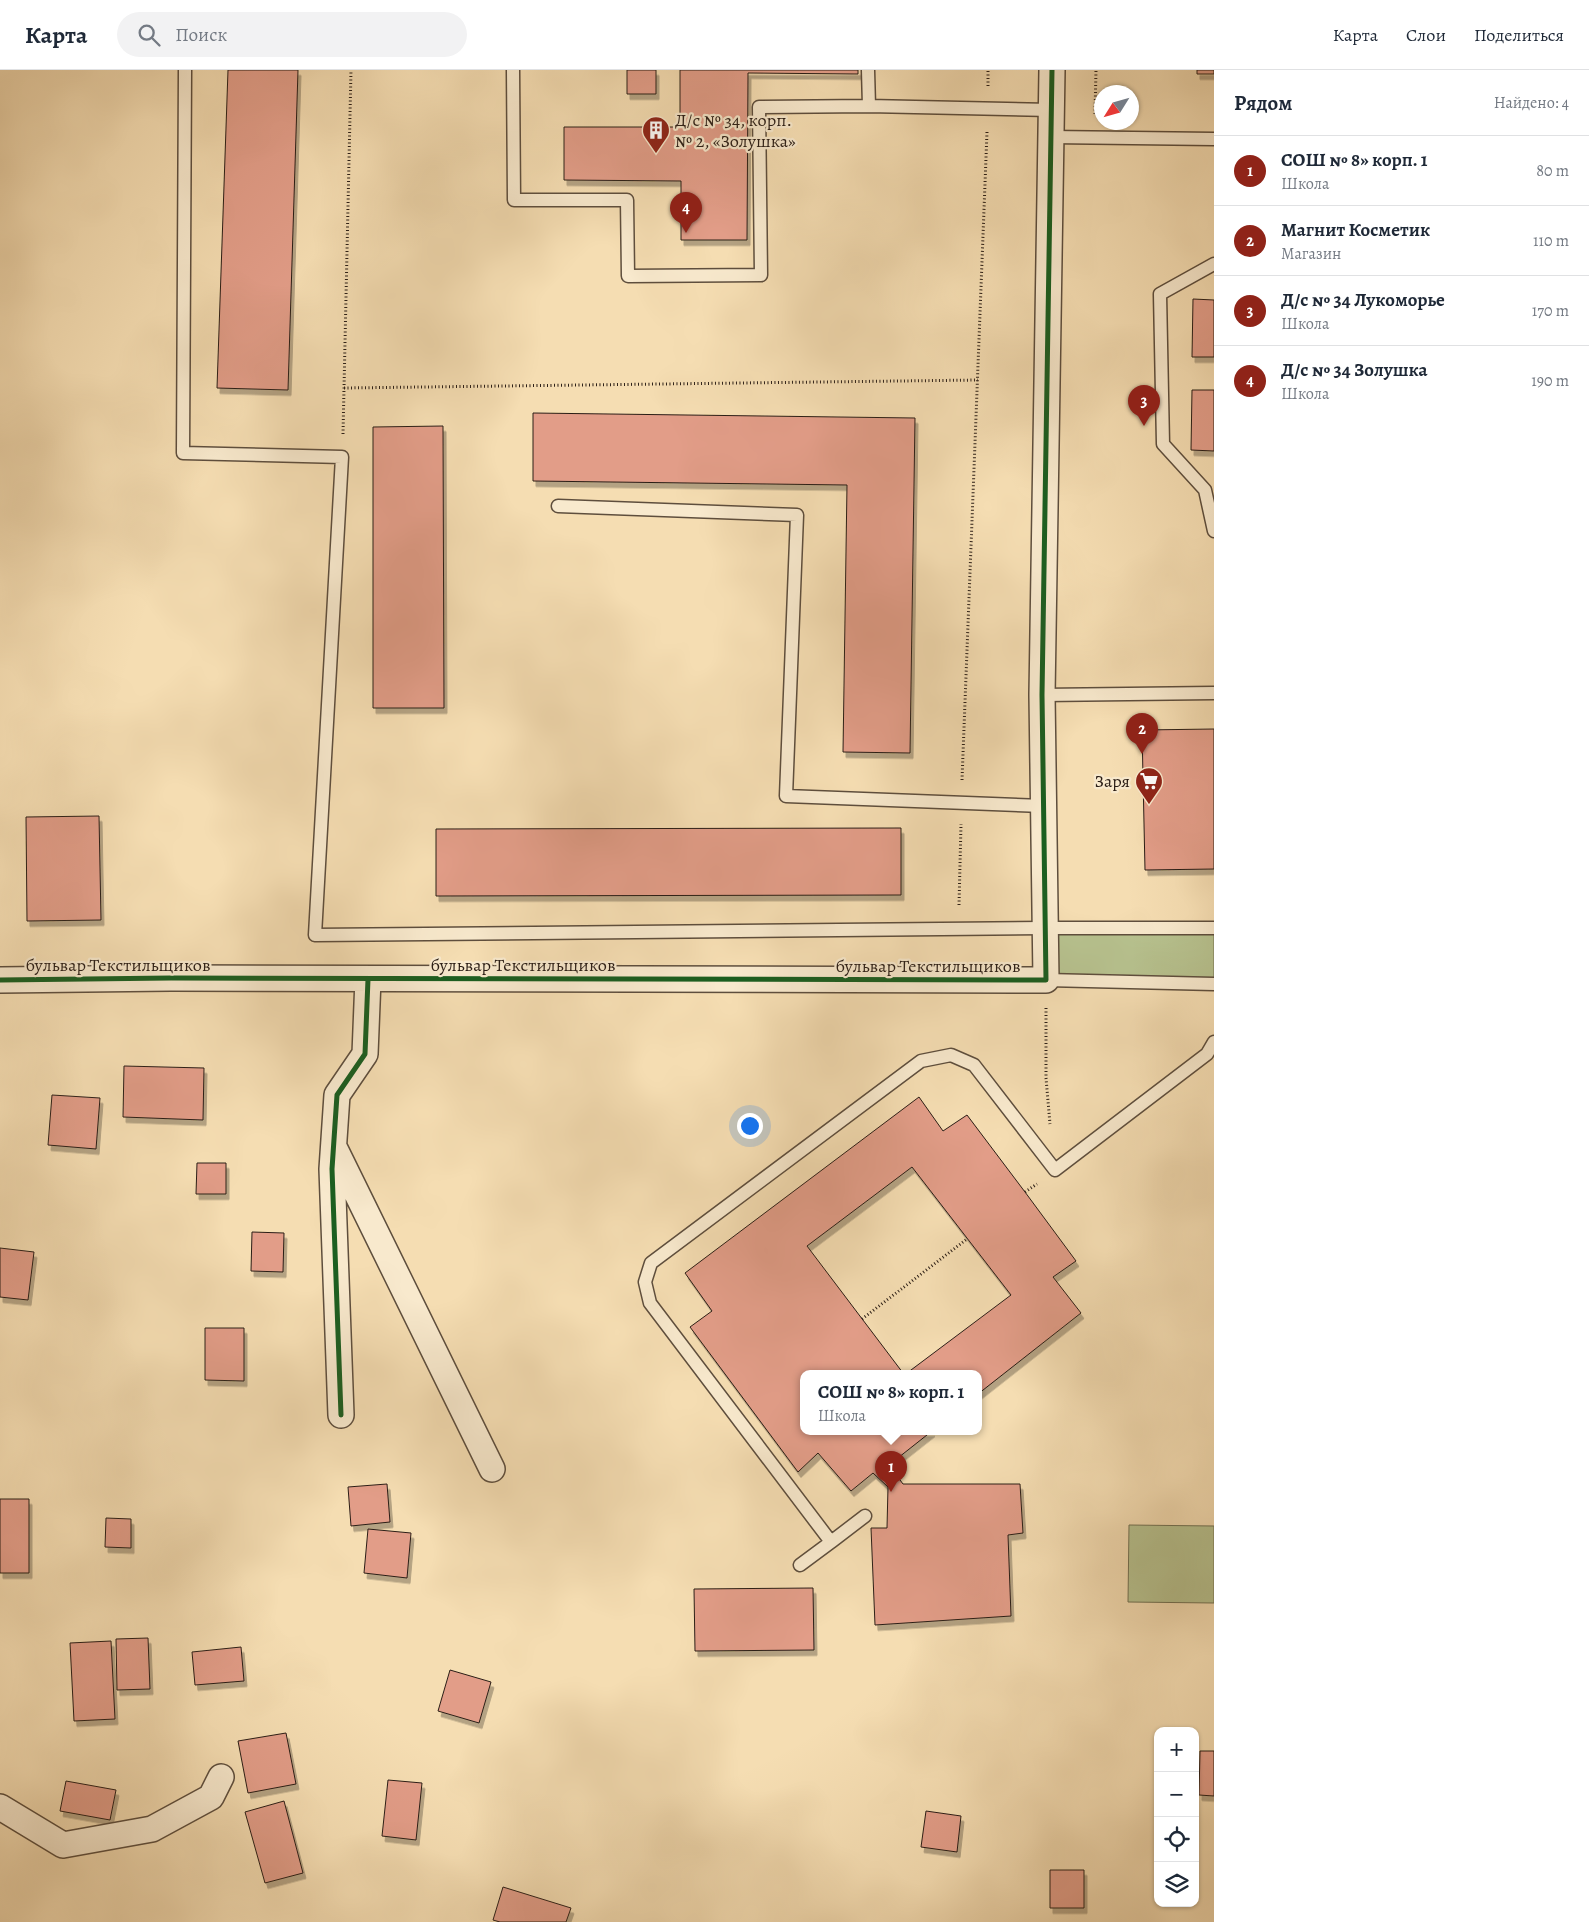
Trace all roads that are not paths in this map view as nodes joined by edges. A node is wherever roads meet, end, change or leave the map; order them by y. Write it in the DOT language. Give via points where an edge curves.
graph roads {
  1 [pos="185,70"];
  2 [pos="513,70"];
  3 [pos="868,70"];
  4 [pos="1052,70"];
  5 [pos="868,106"];
  6 [pos="1051,110"];
  7 [pos="1051,137"];
  8 [pos="1214,139"];
  9 [pos="1214,264"];
  10 [pos="558,506"];
  11 [pos="1214,531"];
  12 [pos="1214,692"];
  13 [pos="1042,694"];
  14 [pos="1043,806"];
  15 [pos="1044,928"];
  16 [pos="1214,928"];
  17 [pos="368,979"];
  18 [pos="0,980"];
  19 [pos="1046,980"];
  20 [pos="1214,984"];
  21 [pos="1214,1042"];
  22 [pos="333,1144"];
  23 [pos="341,1415"];
  24 [pos="492,1469"];
  25 [pos="865,1516"];
  26 [pos="831,1542"];
  27 [pos="800,1566"];
  28 [pos="221,1777"];
  29 [pos="0,1807"];
  1 -- 15 [label="lane" via="183,453 342,457 315,935"];
  2 -- 5 [label="lane" via="514,200 627,200 628,276 761,275 759,107"];
  3 -- 5 [label="lane"];
  4 -- 6 [label="street"];
  5 -- 6 [label="lane"];
  6 -- 7 [label="street"];
  7 -- 8 [label="lane"];
  7 -- 13 [label="street"];
  9 -- 11 [label="lane" via="1160,294 1164,444 1205,490"];
  10 -- 14 [label="lane" via="797,516 786,796"];
  12 -- 13 [label="lane"];
  13 -- 14 [label="street"];
  14 -- 15 [label="street"];
  15 -- 16 [label="lane"];
  15 -- 19 [label="street"];
  17 -- 18 [label="street, бульвар Текстильщиков"];
  17 -- 19 [label="street, бульвар Текстильщиков"];
  17 -- 22 [label="street" via="365,1054 337,1095"];
  19 -- 20 [label="lane, бульвар Текстильщиков"];
  21 -- 26 [label="lane" via="1207,1054 1055,1170 974,1066 951,1055 921,1061 651,1263 645,1282 650,1303"];
  22 -- 23 [label="street"];
  22 -- 24 [label="street"];
  25 -- 26 [label="lane"];
  26 -- 27 [label="lane"];
  28 -- 29 [label="street" via="211,1797 152,1829 63,1845"];
}
